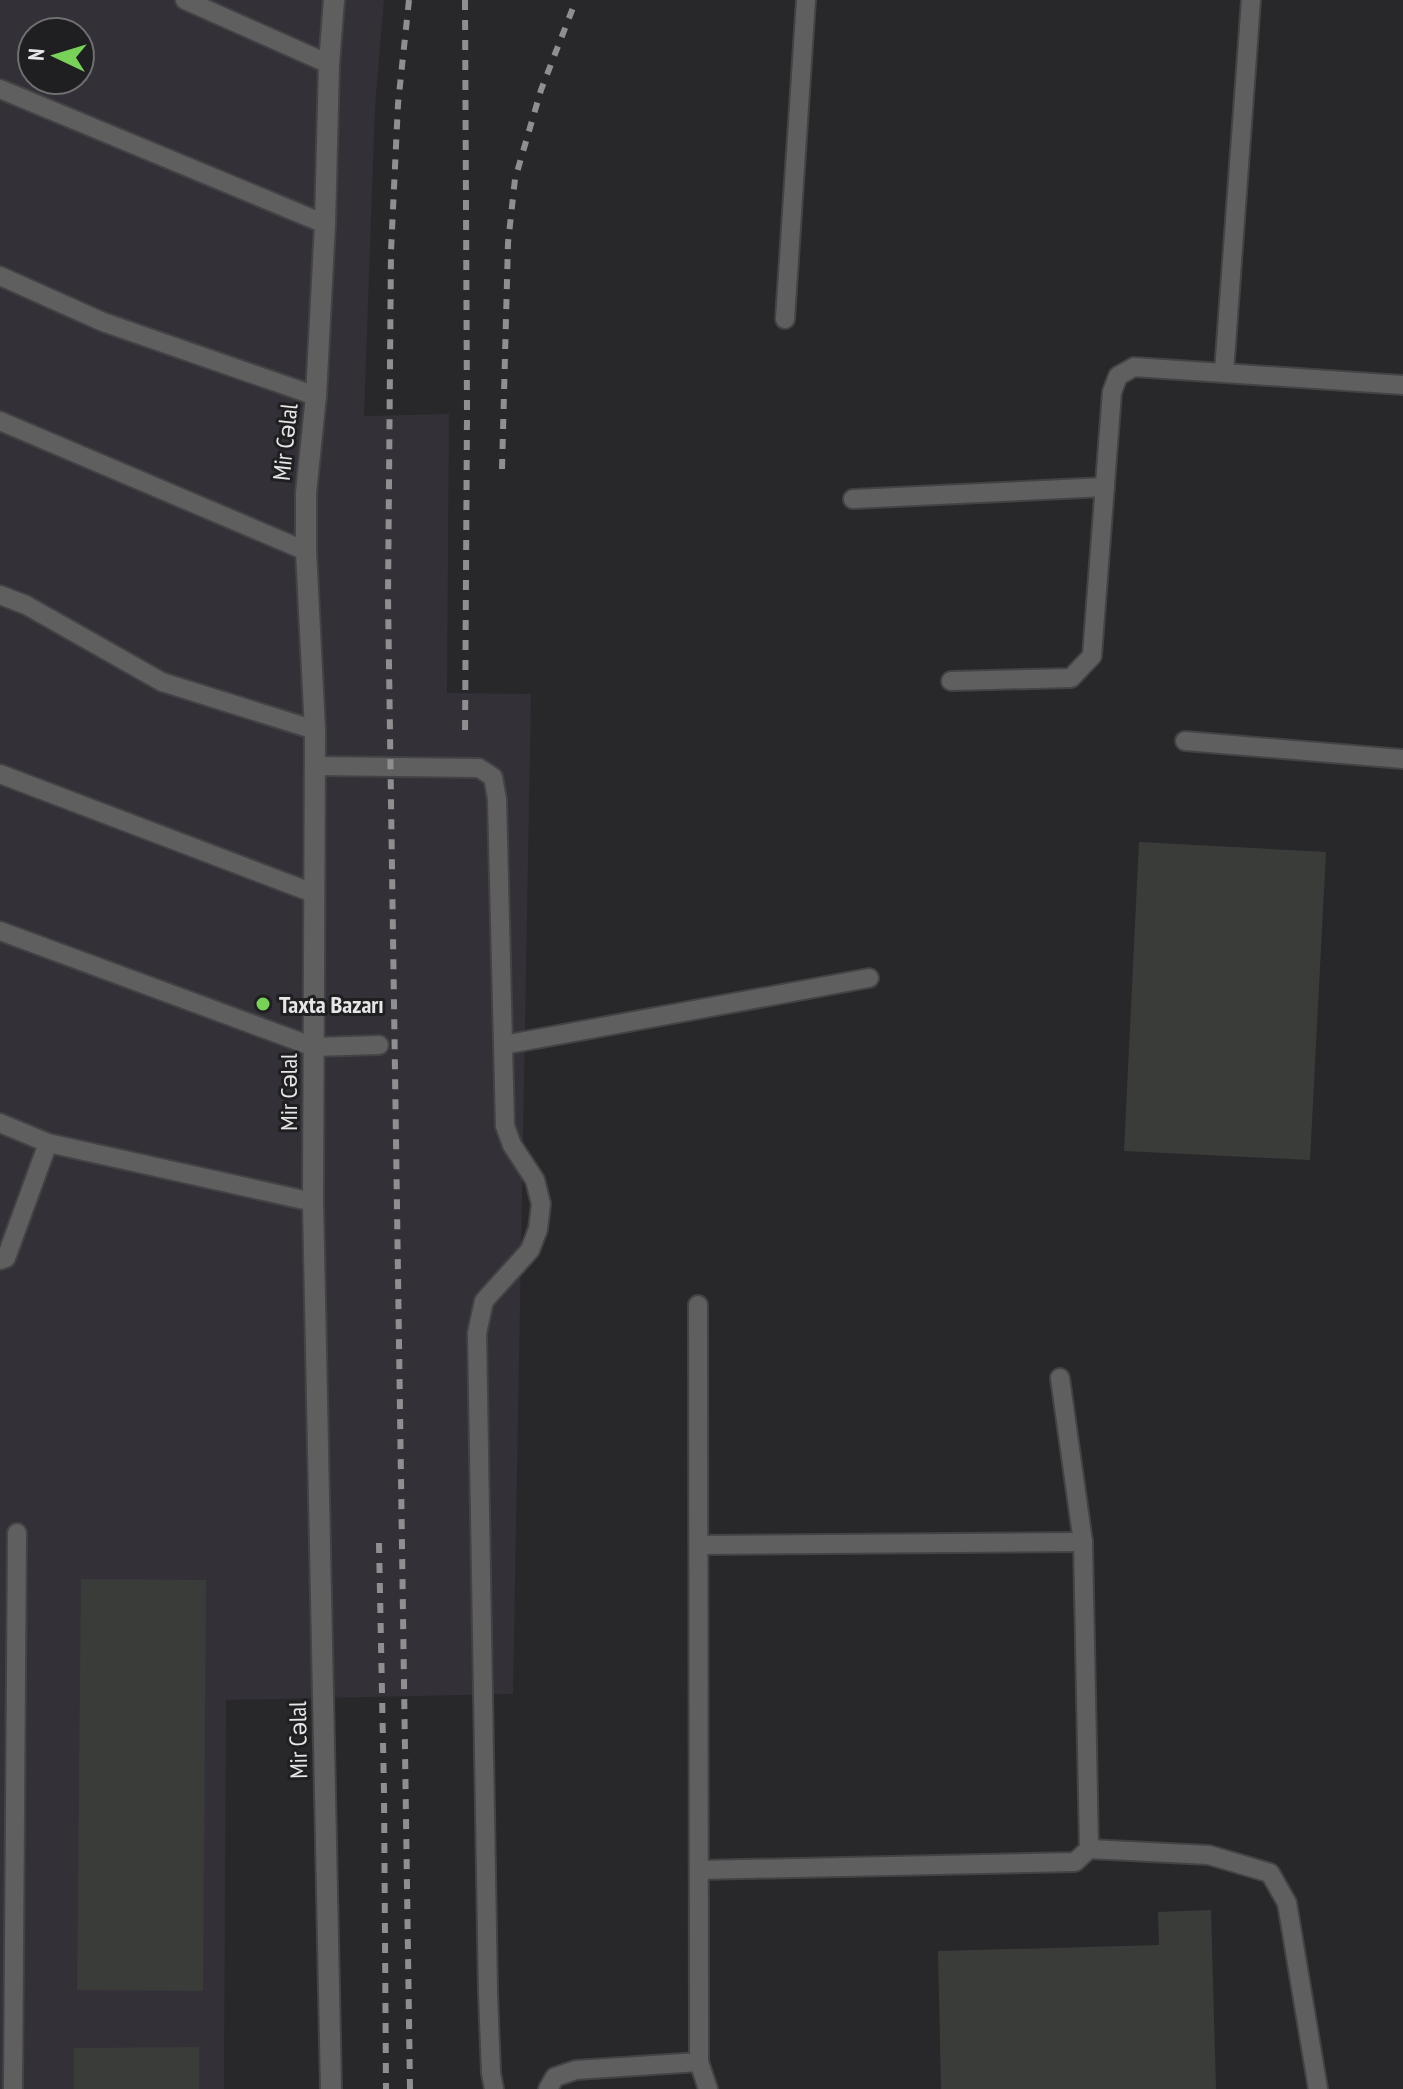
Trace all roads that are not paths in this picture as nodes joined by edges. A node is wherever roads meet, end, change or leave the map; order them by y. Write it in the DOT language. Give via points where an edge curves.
graph roads {
  1 [pos="185,0"];
  2 [pos="334,0"];
  3 [pos="806,0"];
  4 [pos="1250,0"];
  5 [pos="329,64"];
  6 [pos="0,89"];
  7 [pos="325,224"];
  8 [pos="0,276"];
  9 [pos="785,319"];
  10 [pos="1224,372"];
  11 [pos="1403,385"];
  12 [pos="316,396"];
  13 [pos="0,421"];
  14 [pos="1105,487"];
  15 [pos="853,499"];
  16 [pos="306,551"];
  17 [pos="0,595"];
  18 [pos="951,681"];
  19 [pos="315,730"];
  20 [pos="1185,741"];
  21 [pos="1403,759"];
  22 [pos="315,766"];
  23 [pos="0,774"];
  24 [pos="313,893"];
  25 [pos="0,931"];
  26 [pos="869,978"];
  27 [pos="379,1045"];
  28 [pos="503,1045"];
  29 [pos="314,1047"];
  30 [pos="0,1123"];
  31 [pos="48,1143"];
  32 [pos="313,1202"];
  33 [pos="0,1260"];
  34 [pos="698,1305"];
  35 [pos="1060,1378"];
  36 [pos="17,1533"];
  37 [pos="1083,1542"];
  38 [pos="699,1545"];
  39 [pos="1089,1849"];
  40 [pos="699,1870"];
  41 [pos="699,2062"];
  42 [pos="13,2089"];
  43 [pos="331,2089"];
  44 [pos="494,2089"];
  45 [pos="548,2089"];
  46 [pos="708,2089"];
  47 [pos="1318,2089"];
  1 -- 5 [label="lane"];
  2 -- 5 [label="street, Mir Cəlal"];
  3 -- 9 [label="lane"];
  4 -- 10 [label="lane"];
  5 -- 7 [label="street, Mir Cəlal"];
  6 -- 7 [label="lane"];
  7 -- 12 [label="street, Mir Cəlal"];
  8 -- 12 [label="lane" via="103,322"];
  10 -- 11 [label="lane"];
  10 -- 14 [label="lane" via="1134,367 1118,376 1112,392"];
  12 -- 16 [label="street, Mir Cəlal"];
  13 -- 16 [label="lane"];
  14 -- 15 [label="lane"];
  14 -- 18 [label="lane" via="1092,656 1071,678"];
  16 -- 19 [label="street, Mir Cəlal"];
  17 -- 19 [label="lane" via="162,682"];
  19 -- 22 [label="street, Mir Cəlal"];
  20 -- 21 [label="lane"];
  22 -- 24 [label="street, Mir Cəlal"];
  22 -- 28 [label="lane" via="479,768 493,777"];
  23 -- 24 [label="lane"];
  24 -- 29 [label="street, Mir Cəlal"];
  25 -- 29 [label="lane"];
  26 -- 28 [label="lane"];
  27 -- 29 [label="lane"];
  28 -- 44 [label="lane" via="505,1126 535,1180 541,1204 530,1250 484,1301 477,1333"];
  29 -- 32 [label="street, Mir Cəlal"];
  30 -- 31 [label="lane"];
  31 -- 32 [label="lane"];
  31 -- 33 [label="lane" via="6,1258"];
  32 -- 43 [label="street, Mir Cəlal"];
  34 -- 38 [label="lane"];
  35 -- 37 [label="lane"];
  36 -- 42 [label="lane"];
  37 -- 38 [label="lane"];
  37 -- 39 [label="lane"];
  38 -- 40 [label="lane"];
  39 -- 40 [label="lane" via="1075,1862"];
  39 -- 47 [label="lane" via="1209,1855 1270,1873 1287,1903"];
  40 -- 41 [label="lane"];
  41 -- 45 [label="lane" via="576,2070 555,2077"];
  41 -- 46 [label="lane"];
}
